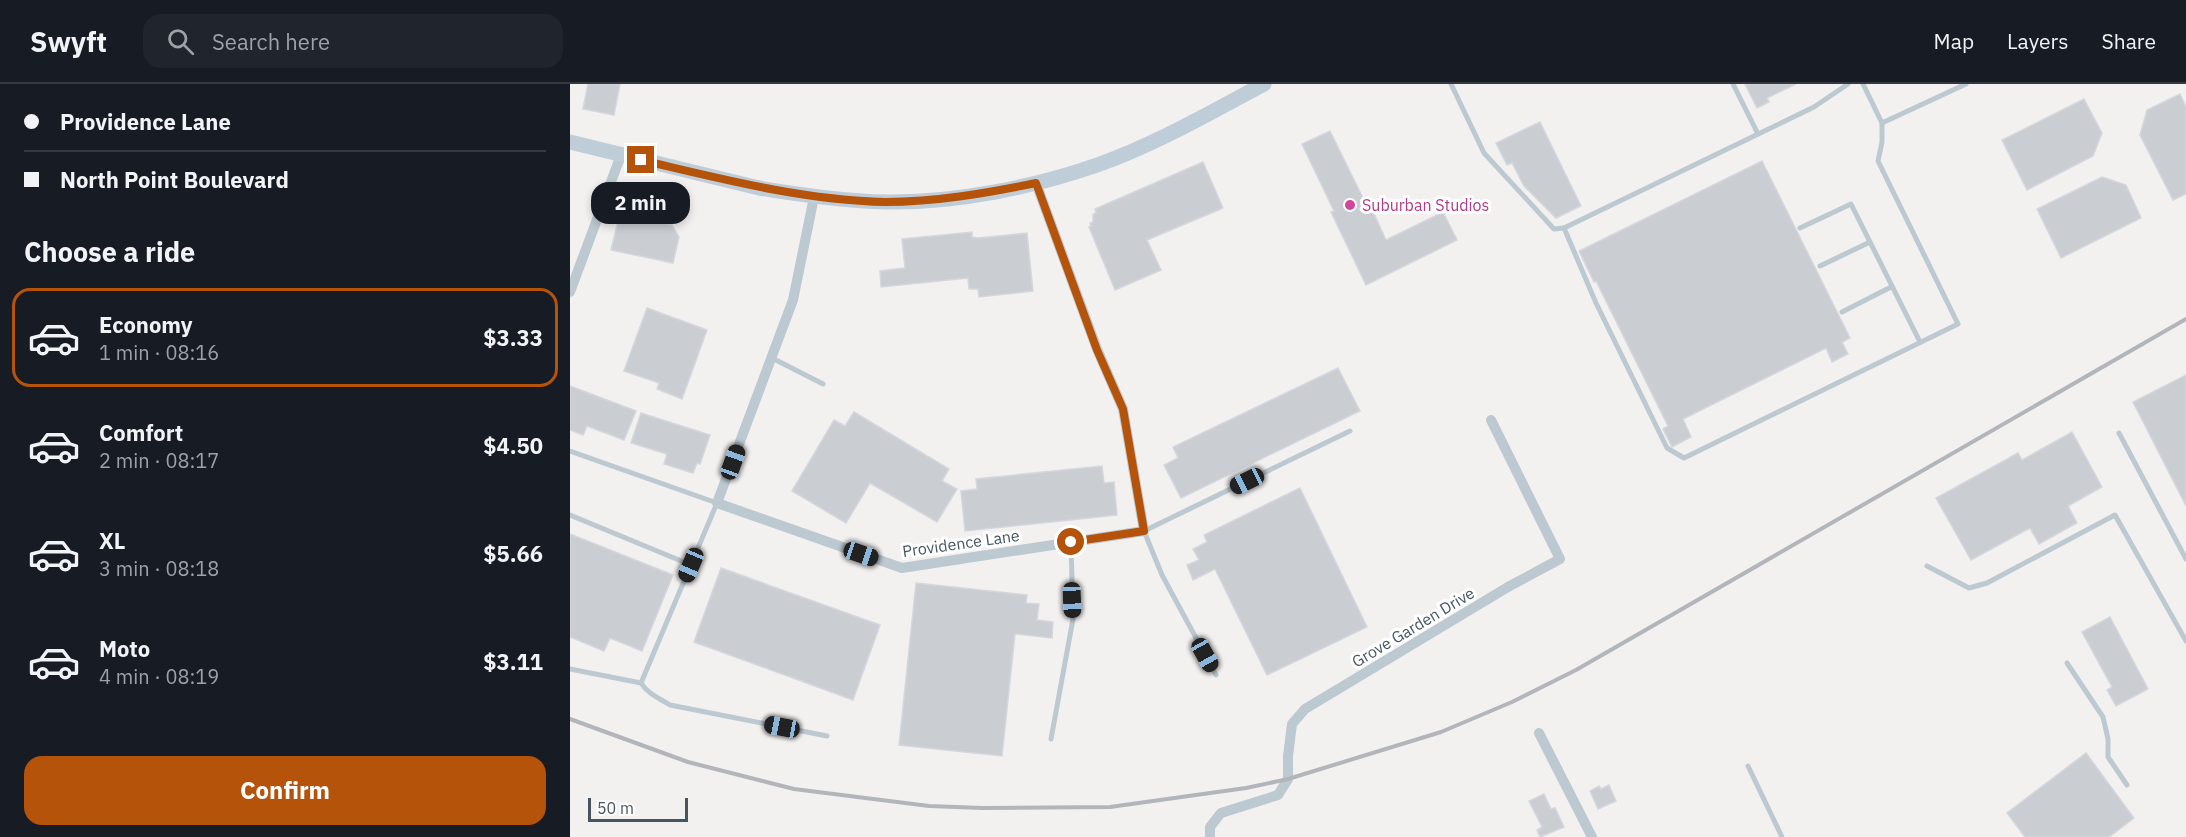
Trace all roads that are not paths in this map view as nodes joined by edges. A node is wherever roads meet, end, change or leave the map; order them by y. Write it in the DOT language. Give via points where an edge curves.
graph roads {
  1 [pos="1264,84"];
  2 [pos="1451,84"];
  3 [pos="1733,84"];
  4 [pos="1848,84"];
  5 [pos="1863,84"];
  6 [pos="1966,84"];
  7 [pos="1882,123"];
  8 [pos="1758,134"];
  9 [pos="570,142"];
  10 [pos="621,155"];
  11 [pos="1036,183"];
  12 [pos="814,197"];
  13 [pos="1564,228"];
  14 [pos="1800,228"];
  15 [pos="1870,242"];
  16 [pos="1820,266"];
  17 [pos="573,277"];
  18 [pos="1891,287"];
  19 [pos="570,292"];
  20 [pos="1842,312"];
  21 [pos="1920,342"];
  22 [pos="772,358"];
  23 [pos="823,384"];
  24 [pos="1491,420"];
  25 [pos="1350,431"];
  26 [pos="2119,432"];
  27 [pos="570,451"];
  28 [pos="717,503"];
  29 [pos="570,515"];
  30 [pos="1144,531"];
  31 [pos="1071,542"];
  32 [pos="2186,559"];
  33 [pos="691,565"];
  34 [pos="1927,566"];
  35 [pos="2184,630"];
  36 [pos="2186,641"];
  37 [pos="2067,663"];
  38 [pos="570,669"];
  39 [pos="1216,675"];
  40 [pos="641,683"];
  41 [pos="1539,733"];
  42 [pos="827,736"];
  43 [pos="1051,739"];
  44 [pos="1748,766"];
  45 [pos="2127,785"];
  46 [pos="1210,837"];
  47 [pos="1592,837"];
  48 [pos="1782,837"];
  1 -- 11 [label="main road" via="1150,143"];
  2 -- 13 [label="lane" via="1484,153 1554,228"];
  3 -- 8 [label="lane"];
  4 -- 8 [label="lane" via="1814,107"];
  5 -- 7 [label="lane"];
  6 -- 7 [label="lane"];
  7 -- 21 [label="lane" via="1878,161 1958,324"];
  8 -- 13 [label="lane"];
  9 -- 10 [label="main road"];
  10 -- 12 [label="main road"];
  10 -- 17 [label="street"];
  11 -- 12 [label="main road" via="887,202"];
  11 -- 30 [label="street" via="1097,350 1123,409"];
  12 -- 22 [label="street" via="793,300"];
  13 -- 21 [label="lane" via="1667,448 1684,458"];
  14 -- 15 [label="lane" via="1851,204"];
  15 -- 16 [label="lane"];
  15 -- 18 [label="lane"];
  17 -- 19 [label="street"];
  18 -- 20 [label="lane"];
  18 -- 21 [label="lane"];
  22 -- 23 [label="lane"];
  22 -- 28 [label="street"];
  24 -- 46 [label="street, Grove Garden Drive" via="1560,560 1305,709 1292,724 1288,779 1278,795 1221,813 1210,827"];
  25 -- 30 [label="lane"];
  26 -- 32 [label="lane"];
  27 -- 28 [label="lane"];
  28 -- 31 [label="street, Providence Lane" via="902,568"];
  28 -- 33 [label="lane"];
  29 -- 33 [label="lane"];
  30 -- 31 [label="street, Providence Lane"];
  30 -- 39 [label="lane" via="1162,575"];
  31 -- 43 [label="lane" via="1073,619"];
  33 -- 40 [label="lane"];
  34 -- 35 [label="lane" via="1969,588 1987,583 2115,514"];
  35 -- 36 [label="lane"];
  37 -- 45 [label="lane" via="2103,717 2108,758"];
  38 -- 40 [label="lane"];
  40 -- 42 [label="lane" via="649,693 670,705"];
  41 -- 47 [label="street"];
  44 -- 48 [label="lane"];
}
